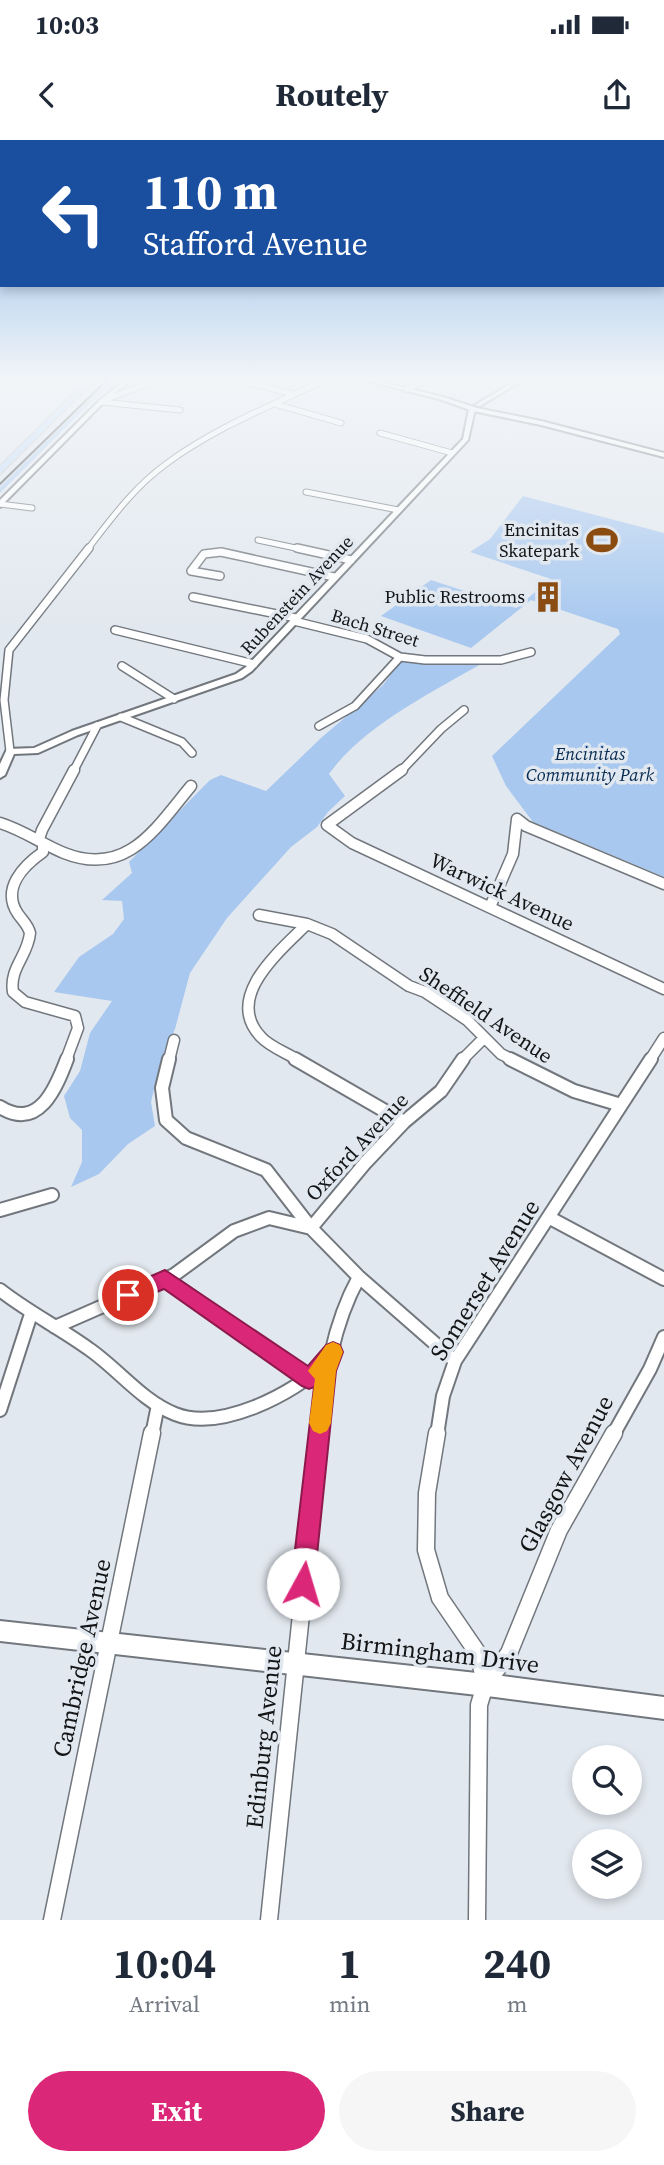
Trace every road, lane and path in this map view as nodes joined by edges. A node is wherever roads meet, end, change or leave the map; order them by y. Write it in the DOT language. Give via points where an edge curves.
graph roads {
  1 [pos="42,462"];
  2 [pos="170,462"];
  3 [pos="443,462"];
  4 [pos="306,492"];
  5 [pos="0,505"];
  6 [pos="32,508"];
  7 [pos="398,510"];
  8 [pos="258,540"];
  9 [pos="351,560"];
  10 [pos="220,576"];
  11 [pos="334,577"];
  12 [pos="192,597"];
  13 [pos="295,619"];
  14 [pos="115,630"];
  15 [pos="9,650"];
  16 [pos="531,652"];
  17 [pos="0,654"];
  18 [pos="400,657"];
  19 [pos="254,664"];
  20 [pos="122,666"];
  21 [pos="174,699"];
  22 [pos="464,710"];
  23 [pos="121,717"];
  24 [pos="97,726"];
  25 [pos="318,726"];
  26 [pos="10,751"];
  27 [pos="192,753"];
  28 [pos="0,775"];
  29 [pos="191,786"];
  30 [pos="0,823"];
  31 [pos="39,839"];
  32 [pos="664,884"];
  33 [pos="490,907"];
  34 [pos="258,915"];
  35 [pos="307,924"];
  36 [pos="664,989"];
  37 [pos="484,1038"];
  38 [pos="664,1038"];
  39 [pos="174,1040"];
  40 [pos="621,1105"];
  41 [pos="0,1107"];
  42 [pos="404,1122"];
  43 [pos="52,1195"];
  44 [pos="0,1210"];
  45 [pos="550,1218"];
  46 [pos="311,1228"];
  47 [pos="359,1278"];
  48 [pos="165,1279"];
  49 [pos="664,1279"];
  50 [pos="0,1290"];
  51 [pos="31,1314"];
  52 [pos="55,1327"];
  53 [pos="664,1337"];
  54 [pos="333,1352"];
  55 [pos="455,1361"];
  56 [pos="309,1379"];
  57 [pos="158,1405"];
  58 [pos="0,1410"];
  59 [pos="0,1631"];
  60 [pos="108,1643"];
  61 [pos="294,1663"];
  62 [pos="485,1685"];
  63 [pos="664,1708"];
  64 [pos="52,1920"];
  65 [pos="269,1920"];
  66 [pos="477,1920"];
  1 -- 5 [label="main road"];
  2 -- 15 [label="street" via="140,485"];
  3 -- 7 [label="street, Rubenstein Avenue"];
  4 -- 7 [label="street"];
  5 -- 6 [label="street"];
  7 -- 9 [label="street, Rubenstein Avenue"];
  8 -- 9 [label="street"];
  9 -- 11 [label="street, Rubenstein Avenue"];
  10 -- 11 [label="street" via="191,571 204,554 221,552"];
  11 -- 13 [label="street, Rubenstein Avenue"];
  12 -- 13 [label="street, Bach Street"];
  13 -- 18 [label="street, Bach Street" via="367,639"];
  13 -- 19 [label="street, Rubenstein Avenue"];
  14 -- 19 [label="street"];
  15 -- 17 [label="street"];
  15 -- 26 [label="street" via="2,702"];
  16 -- 18 [label="street, Bach Street" via="501,660"];
  18 -- 25 [label="street" via="374,690 337,720"];
  19 -- 21 [label="street, Rubenstein Avenue" via="239,676"];
  20 -- 21 [label="street"];
  21 -- 23 [label="street, Rubenstein Avenue"];
  22 -- 33 [label="street, Warwick Avenue" via="407,767 327,825 352,843"];
  23 -- 24 [label="street, Rubenstein Avenue"];
  23 -- 27 [label="street" via="182,742"];
  24 -- 26 [label="street, Rubenstein Avenue" via="35,751"];
  24 -- 31 [label="street"];
  26 -- 28 [label="street"];
  29 -- 31 [label="street" via="142,843 121,857 104,862 80,860"];
  30 -- 31 [label="street"];
  31 -- 41 [label="street" via="43,852 17,873 12,885 13,906 30,928 30,939 13,969 11,983 13,992 25,1002 75,1016 78,1028 48,1100 29,1113 16,1114"];
  32 -- 33 [label="street" via="526,827 517,819 513,854"];
  33 -- 36 [label="street, Warwick Avenue"];
  34 -- 35 [label="street, Sheffield Avenue"];
  35 -- 37 [label="street, Sheffield Avenue" via="332,934 425,992 467,1020"];
  35 -- 42 [label="street" via="257,975 248,1000 250,1021 262,1039"];
  37 -- 40 [label="street, Sheffield Avenue" via="501,1054 543,1077"];
  37 -- 42 [label="street, Oxford Avenue" via="459,1063 441,1091"];
  38 -- 40 [label="street, Somerset Avenue"];
  39 -- 46 [label="street" via="164,1074 166,1120 197,1143 266,1170"];
  40 -- 45 [label="street, Somerset Avenue"];
  42 -- 46 [label="street, Oxford Avenue"];
  43 -- 44 [label="street"];
  45 -- 49 [label="street"];
  45 -- 55 [label="street, Somerset Avenue"];
  46 -- 47 [label="street"];
  46 -- 48 [label="street, Oxford Avenue" via="269,1218 234,1231"];
  47 -- 54 [label="street" via="344,1304"];
  47 -- 55 [label="street"];
  48 -- 52 [label="street, Oxford Avenue"];
  48 -- 56 [label="street"];
  50 -- 51 [label="street"];
  51 -- 52 [label="street"];
  51 -- 58 [label="street"];
  52 -- 57 [label="street"];
  53 -- 62 [label="street, Glasgow Avenue" via="559,1530 509,1653"];
  54 -- 56 [label="street"];
  54 -- 61 [label="street, Edinburg Avenue" via="326,1371"];
  55 -- 62 [label="street, Somerset Avenue" via="443,1396 427,1493 426,1550 440,1598 479,1655"];
  56 -- 57 [label="street" via="290,1393 219,1416 183,1417"];
  57 -- 60 [label="street, Cambridge Avenue"];
  59 -- 60 [label="main road, Birmingham Drive"];
  60 -- 61 [label="main road, Birmingham Drive"];
  60 -- 64 [label="street, Cambridge Avenue"];
  61 -- 62 [label="main road, Birmingham Drive"];
  61 -- 65 [label="street, Edinburg Avenue"];
  62 -- 63 [label="main road, Birmingham Drive"];
  62 -- 66 [label="street, Glasgow Avenue" via="479,1705"];
}
